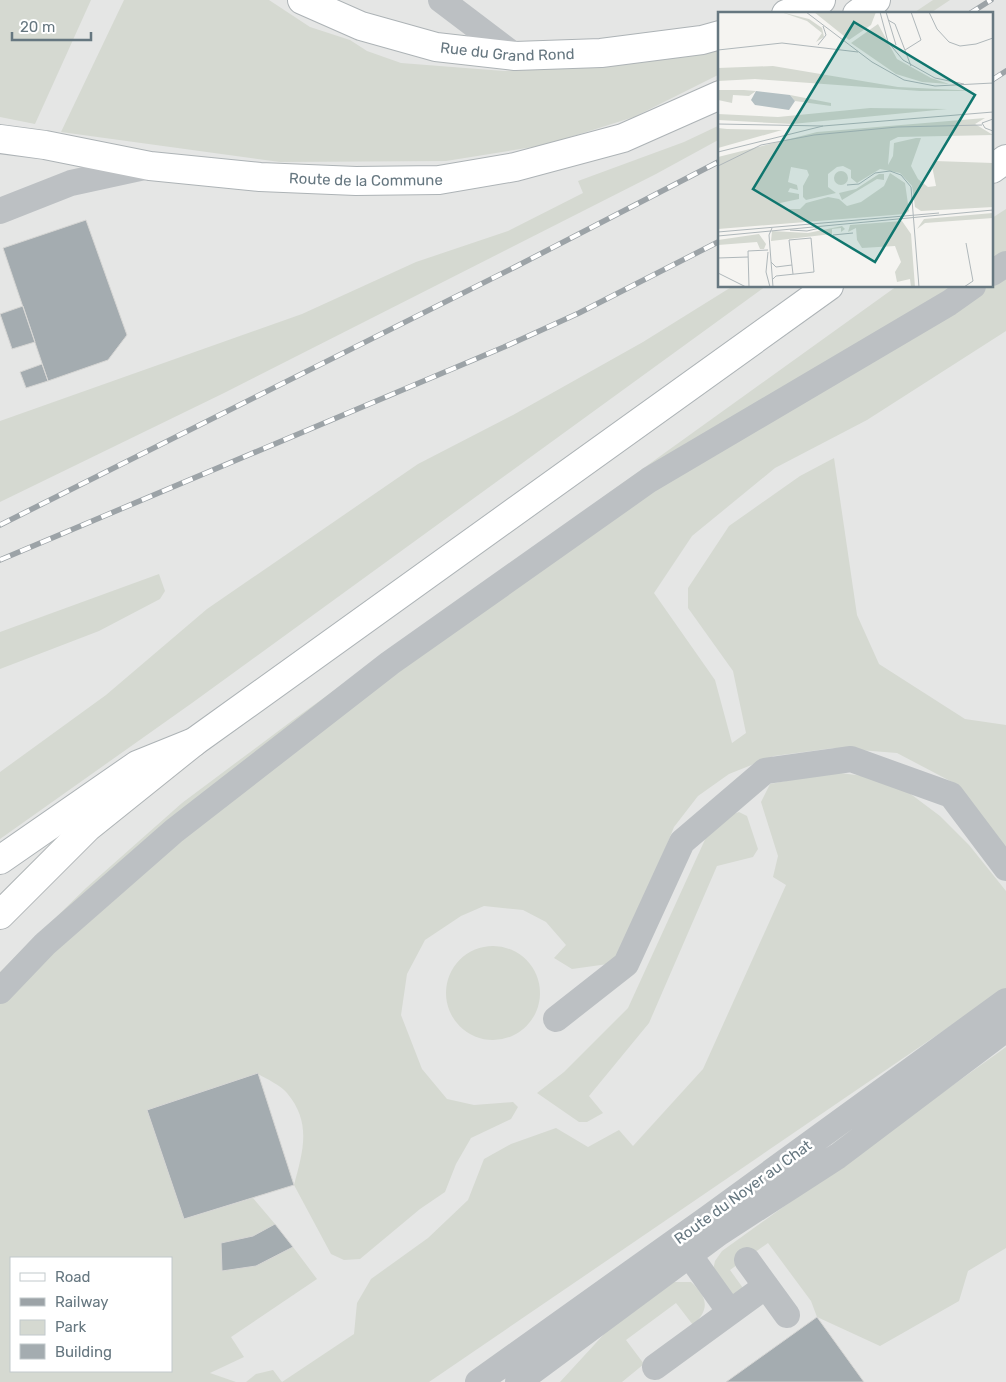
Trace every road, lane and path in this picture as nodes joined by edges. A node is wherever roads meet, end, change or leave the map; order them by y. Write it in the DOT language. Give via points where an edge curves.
graph roads {
  1 [pos="302,0"];
  2 [pos="441,0"];
  3 [pos="821,0"];
  4 [pos="876,0"];
  5 [pos="791,12"];
  6 [pos="860,12"];
  7 [pos="718,36"];
  8 [pos="515,56"];
  9 [pos="718,96"];
  10 [pos="0,139"];
  11 [pos="1006,159"];
  12 [pos="150,166"];
  13 [pos="994,168"];
  14 [pos="3,210"];
  15 [pos="1006,264"];
  16 [pos="994,272"];
  17 [pos="826,288"];
  18 [pos="970,288"];
  19 [pos="194,742"];
  20 [pos="0,860"];
  21 [pos="1006,868"];
  22 [pos="0,915"];
  23 [pos="0,990"];
  24 [pos="1006,1001"];
  25 [pos="556,1019"];
  26 [pos="1006,1029"];
  27 [pos="683,1247"];
  28 [pos="747,1260"];
  29 [pos="766,1286"];
  30 [pos="730,1312"];
  31 [pos="786,1315"];
  32 [pos="583,1336"];
  33 [pos="654,1367"];
  34 [pos="478,1382"];
  35 [pos="518,1382"];
  36 [pos="544,1382"];
  1 -- 8 [label="main road, Rue du Grand Rond" via="361,26 436,47"];
  2 -- 8 [label="street"];
  3 -- 5 [label="main road"];
  4 -- 6 [label="main road"];
  7 -- 8 [label="main road, Rue du Grand Rond" via="601,54"];
  9 -- 12 [label="main road, Route de la Commune" via="623,138 515,167 439,180 269,178"];
  10 -- 12 [label="main road, Route de la Commune"];
  11 -- 13 [label="main road"];
  12 -- 14 [label="street" via="71,183"];
  15 -- 16 [label="street"];
  17 -- 19 [label="main road"];
  18 -- 23 [label="street" via="649,480 390,663 174,831 45,944"];
  19 -- 20 [label="main road" via="137,765"];
  19 -- 22 [label="main road" via="88,827"];
  21 -- 25 [label="street" via="951,795 851,759 765,771 682,842 626,964"];
  24 -- 27 [label="street, Route du Noyer au Chat"];
  26 -- 27 [label="street, Route du Noyer au Chat" via="838,1156"];
  27 -- 30 [label="street"];
  27 -- 32 [label="street, Route du Noyer au Chat"];
  27 -- 34 [label="street, Route du Noyer au Chat"];
  28 -- 29 [label="street"];
  29 -- 30 [label="street"];
  29 -- 31 [label="street"];
  30 -- 33 [label="street"];
  32 -- 35 [label="street, Route du Noyer au Chat"];
  32 -- 36 [label="street"];
}
